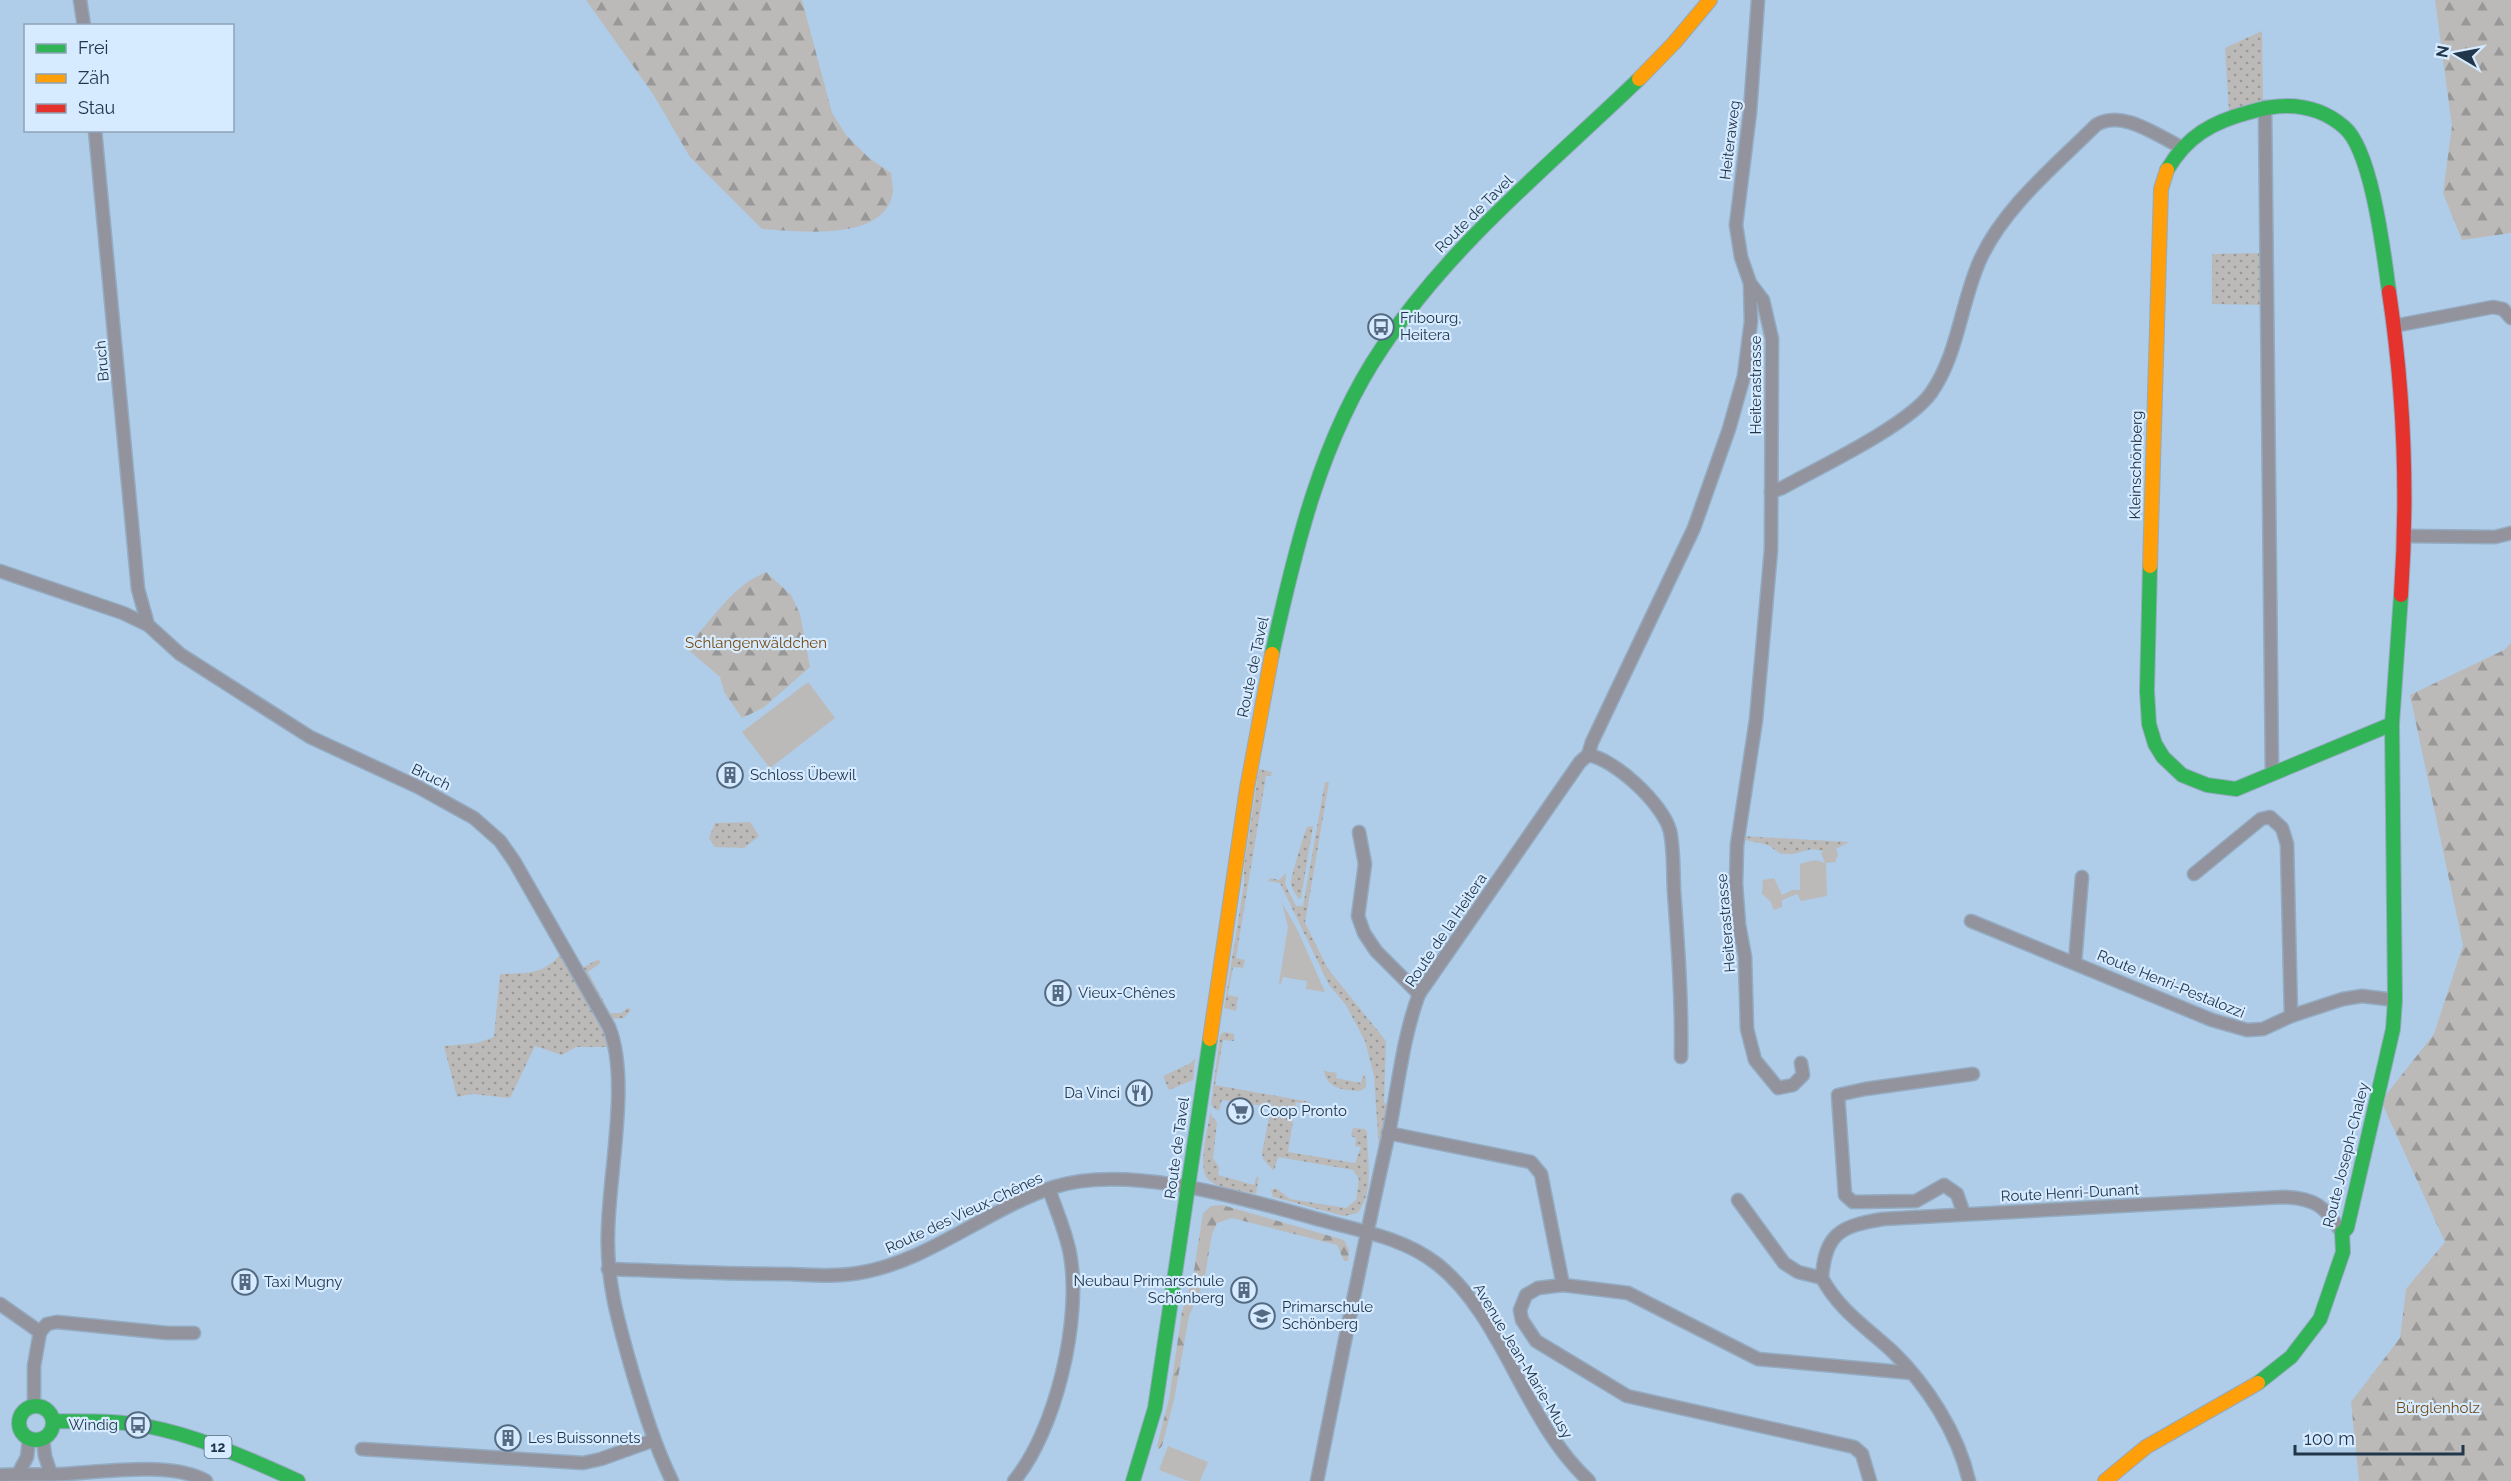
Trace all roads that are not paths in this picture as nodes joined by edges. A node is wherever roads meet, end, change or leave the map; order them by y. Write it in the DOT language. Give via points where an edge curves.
graph roads {
  1 [pos="80,0"];
  2 [pos="1710,0"];
  3 [pos="1758,0"];
  4 [pos="84,24"];
  5 [pos="2265,107"];
  6 [pos="95,132"];
  7 [pos="2181,147"];
  8 [pos="1750,282"];
  9 [pos="2511,318"];
  10 [pos="2394,326"];
  11 [pos="1771,492"];
  12 [pos="2511,533"];
  13 [pos="2404,536"];
  14 [pos="0,571"];
  15 [pos="138,589"];
  16 [pos="123,613"];
  17 [pos="148,625"];
  18 [pos="2392,724"];
  19 [pos="1588,755"];
  20 [pos="2272,774"];
  21 [pos="1359,832"];
  22 [pos="2194,874"];
  23 [pos="2082,877"];
  24 [pos="1971,921"];
  25 [pos="2075,962"];
  26 [pos="1419,994"];
  27 [pos="2396,1000"];
  28 [pos="2291,1016"];
  29 [pos="1681,1057"];
  30 [pos="1801,1063"];
  31 [pos="1973,1074"];
  32 [pos="1388,1133"];
  33 [pos="1188,1188"];
  34 [pos="1049,1189"];
  35 [pos="1738,1200"];
  36 [pos="1964,1214"];
  37 [pos="1367,1232"];
  38 [pos="2342,1233"];
  39 [pos="608,1269"];
  40 [pos="1822,1278"];
  41 [pos="1563,1286"];
  42 [pos="0,1304"];
  43 [pos="40,1332"];
  44 [pos="194,1333"];
  45 [pos="1912,1373"];
  46 [pos="34,1406"];
  47 [pos="53,1421"];
  48 [pos="18,1423"];
  49 [pos="0,1425"];
  50 [pos="36,1439"];
  51 [pos="654,1440"];
  52 [pos="362,1449"];
  53 [pos="18,1474"];
  54 [pos="51,1474"];
  55 [pos="0,1475"];
  56 [pos="206,1481"];
  57 [pos="298,1481"];
  58 [pos="672,1481"];
  59 [pos="1014,1481"];
  60 [pos="1133,1481"];
  61 [pos="1317,1481"];
  62 [pos="1589,1481"];
  63 [pos="1870,1481"];
  64 [pos="1969,1481"];
  65 [pos="2105,1481"];
  1 -- 4 [label="street"];
  2 -- 33 [label="street, Route de Tavel" via="1671,49 1432,281 1378,354 1334,438 1302,533 1267,678 1239,837"];
  3 -- 8 [label="street, Heiteraweg" via="1736,225"];
  5 -- 7 [label="street, Kleinschönberg" via="2199,132"];
  5 -- 10 [label="street, Kleinschönberg" via="2289,104 2314,110 2345,127 2359,148 2377,211"];
  5 -- 20 [label="street"];
  6 -- 15 [label="street, Bruch"];
  7 -- 11 [label="street" via="2123,120 2106,119 2096,125 1992,237 1931,393 1871,438"];
  7 -- 20 [label="street, Kleinschönberg" via="2161,189 2149,719 2158,749 2189,780 2212,788 2236,789"];
  8 -- 11 [label="street, Heiterastrasse" via="1763,300 1772,339"];
  8 -- 19 [label="street, Heiterastrasse" via="1749,348 1729,429 1694,528"];
  9 -- 10 [label="street" via="2503,309 2493,307"];
  10 -- 13 [label="street, Kleinschönberg" via="2402,417"];
  11 -- 30 [label="street, Heiterastrasse" via="1765,639 1737,845 1736,884 1745,957 1747,1029 1755,1060 1778,1088 1793,1085 1803,1075"];
  12 -- 13 [label="street" via="2495,537"];
  13 -- 18 [label="street, Kleinschönberg"];
  14 -- 16 [label="street"];
  15 -- 16 [label="street"];
  15 -- 17 [label="street, Bruch"];
  16 -- 17 [label="street"];
  17 -- 39 [label="street, Bruch" via="180,654 285,723 447,802 486,826 500,841 609,1027 616,1051 619,1078"];
  18 -- 20 [label="street, Kleinschönberg"];
  18 -- 27 [label="street, Route Joseph-Chaley"];
  19 -- 26 [label="street, Route de la Heitera" via="1535,824"];
  19 -- 29 [label="street" via="1606,762 1640,788 1654,802 1670,830 1682,991"];
  21 -- 26 [label="street" via="1365,864 1358,916 1364,933 1376,951"];
  22 -- 28 [label="street" via="2261,819 2270,817 2282,828 2287,844"];
  23 -- 25 [label="street, Route Henri-Pestalozzi"];
  24 -- 25 [label="street, Route Henri-Pestalozzi"];
  25 -- 28 [label="street, Route Henri-Pestalozzi" via="2212,1020 2247,1030 2263,1029"];
  26 -- 32 [label="street, Route de la Heitera" via="1402,1053"];
  27 -- 28 [label="street, Route Henri-Pestalozzi" via="2362,996"];
  27 -- 38 [label="street, Route Joseph-Chaley" via="2373,1124"];
  31 -- 36 [label="street" via="1838,1095 1845,1195 1854,1202 1916,1201 1944,1185 1957,1194"];
  32 -- 37 [label="street, Route de la Heitera"];
  32 -- 41 [label="street" via="1531,1162 1541,1174"];
  33 -- 34 [label="street, Route des Vieux-Chênes" via="1115,1179"];
  33 -- 37 [label="street, Avenue Jean-Marie-Musy"];
  33 -- 60 [label="street, Route de Tavel" via="1155,1408"];
  34 -- 39 [label="street, Route des Vieux-Chênes" via="919,1252 857,1274"];
  34 -- 59 [label="street" via="1070,1255 1070,1329 1045,1428"];
  35 -- 40 [label="street" via="1784,1263 1798,1272"];
  36 -- 38 [label="street, Route Henri-Dunant" via="2289,1197 2317,1203"];
  36 -- 40 [label="street, Route Henri-Dunant" via="1883,1219 1849,1227 1827,1247"];
  37 -- 61 [label="street, Route de la Heitera"];
  37 -- 62 [label="street, Avenue Jean-Marie-Musy" via="1424,1254 1458,1284 1494,1336 1546,1430"];
  38 -- 65 [label="street, Route Joseph-Chaley" via="2343,1252 2320,1319 2291,1357 2264,1379 2146,1447"];
  39 -- 51 [label="street, Bruch" via="615,1313"];
  40 -- 45 [label="street" via="1837,1302"];
  41 -- 45 [label="street, Avenue Jean-Marie-Musy" via="1628,1293 1758,1359"];
  41 -- 63 [label="street, Avenue Jean-Marie-Musy" via="1538,1288 1526,1295 1520,1310 1536,1341 1551,1352 1627,1396 1854,1447 1862,1454"];
  42 -- 43 [label="street"];
  43 -- 44 [label="street" via="47,1324 57,1322"];
  43 -- 46 [label="street" via="34,1366"];
  45 -- 64 [label="street" via="1946,1423"];
  46 -- 47 [label="street" via="44,1408"];
  46 -- 48 [label="street" via="25,1409"];
  47 -- 50 [label="street" via="51,1432"];
  47 -- 57 [label="street, 12" via="138,1425 183,1435"];
  48 -- 49 [label="street"];
  48 -- 50 [label="street" via="21,1433"];
  50 -- 53 [label="street"];
  50 -- 54 [label="street"];
  51 -- 52 [label="street" via="583,1463"];
  51 -- 58 [label="street, Bruch"];
  53 -- 54 [label="street"];
  53 -- 55 [label="street"];
  54 -- 56 [label="street" via="127,1469 169,1471"];
}
